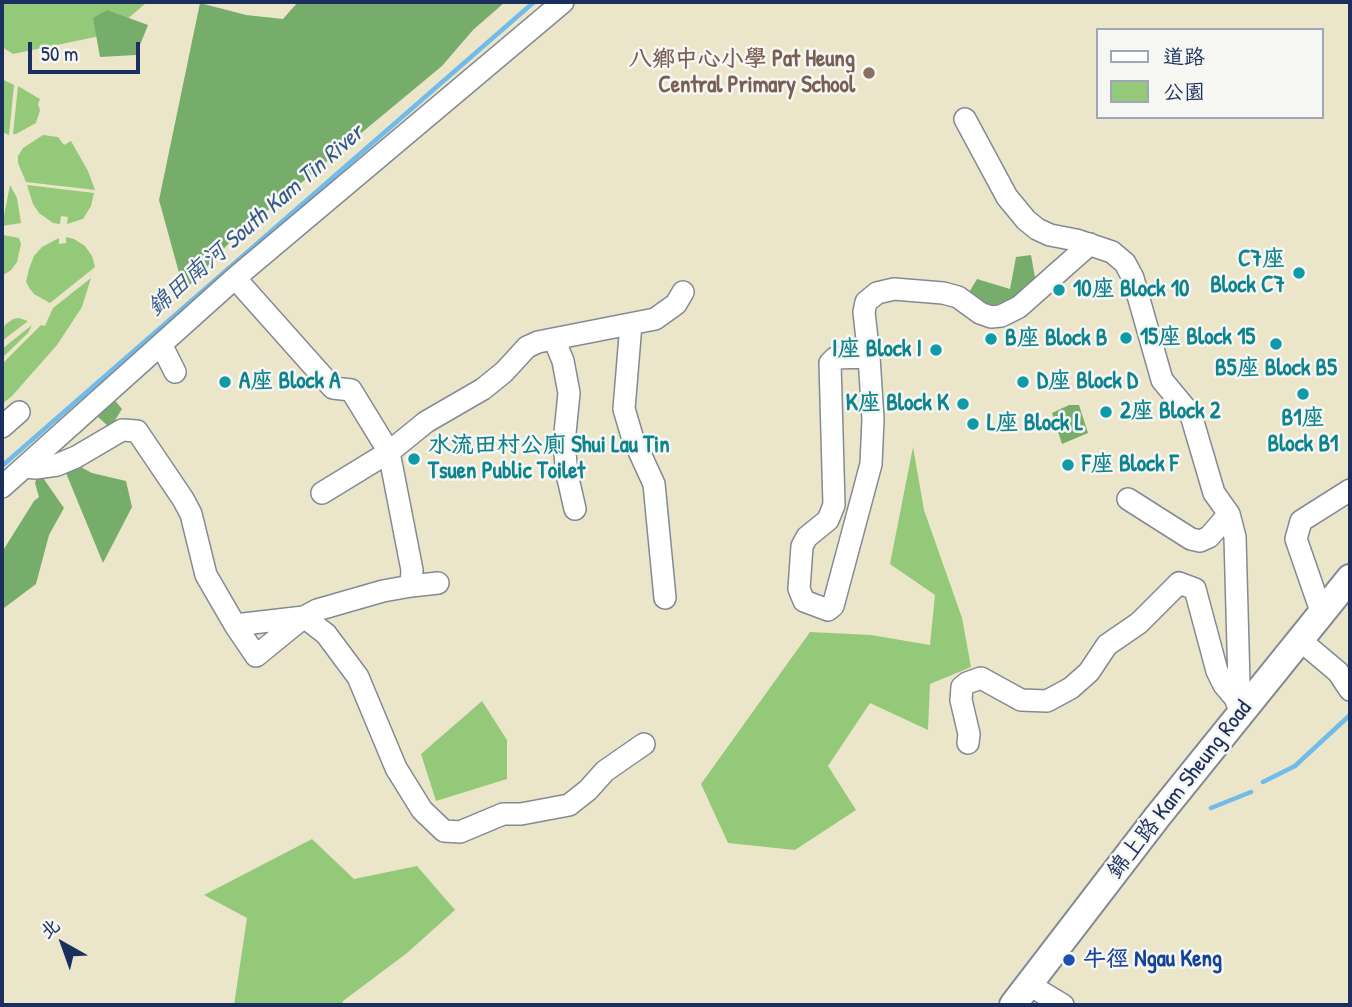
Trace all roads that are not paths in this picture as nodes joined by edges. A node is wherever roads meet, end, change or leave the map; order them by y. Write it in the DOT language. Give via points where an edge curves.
graph roads {
  1 [pos="563,2"];
  2 [pos="965,119"];
  3 [pos="1090,244"];
  4 [pos="235,278"];
  5 [pos="683,292"];
  6 [pos="631,324"];
  7 [pos="554,339"];
  8 [pos="162,346"];
  9 [pos="869,357"];
  10 [pos="175,372"];
  11 [pos="19,412"];
  12 [pos="2,427"];
  13 [pos="389,452"];
  14 [pos="25,467"];
  15 [pos="2,487"];
  16 [pos="1350,490"];
  17 [pos="322,493"];
  18 [pos="1128,499"];
  19 [pos="575,509"];
  20 [pos="1229,514"];
  21 [pos="1350,578"];
  22 [pos="438,583"];
  23 [pos="411,586"];
  24 [pos="665,598"];
  25 [pos="1322,614"];
  26 [pos="304,617"];
  27 [pos="235,625"];
  28 [pos="1300,640"];
  29 [pos="1350,690"];
  30 [pos="1238,706"];
  31 [pos="968,743"];
  32 [pos="644,744"];
  33 [pos="1020,995"];
  34 [pos="1063,1005"];
  1 -- 4 [label="street"];
  2 -- 3 [label="street" via="1017,211 1050,236"];
  3 -- 9 [label="street" via="1019,307 1001,316 980,313 958,297 943,293 894,289 877,293 866,302 864,312"];
  3 -- 20 [label="street" via="1125,262 1162,380 1191,415 1214,493"];
  4 -- 8 [label="street"];
  4 -- 13 [label="street" via="333,388 351,390"];
  5 -- 6 [label="street" via="676,304 655,319"];
  6 -- 7 [label="street"];
  6 -- 24 [label="street" via="624,410 654,484"];
  7 -- 13 [label="street" via="527,347 488,385 426,422"];
  7 -- 19 [label="street" via="569,393 564,443"];
  8 -- 10 [label="street"];
  8 -- 14 [label="street"];
  9 -- 9 [label="street" via="835,358 830,363 834,505 828,520 802,546 799,589 804,601 828,610 833,606 871,464"];
  11 -- 12 [label="street"];
  13 -- 17 [label="street"];
  13 -- 23 [label="street" via="412,570"];
  14 -- 15 [label="street"];
  14 -- 27 [label="street" via="57,465 122,430 138,430 191,514 206,575"];
  16 -- 25 [label="street" via="1301,521 1296,539"];
  18 -- 20 [label="street" via="1200,541"];
  20 -- 30 [label="street" via="1235,537"];
  21 -- 25 [label="main road, 錦上路 Kam Sheung Road"];
  22 -- 23 [label="street"];
  23 -- 26 [label="street" via="349,600"];
  25 -- 28 [label="main road, 錦上路 Kam Sheung Road"];
  26 -- 27 [label="street"];
  26 -- 27 [label="street" via="256,656"];
  26 -- 32 [label="street" via="326,634 358,677 396,768 422,810 444,831 460,832 503,814 569,805 605,771"];
  28 -- 29 [label="street" via="1338,672"];
  28 -- 30 [label="main road, 錦上路 Kam Sheung Road"];
  30 -- 31 [label="street" via="1217,671 1195,589 1179,583 1139,623 1107,645 1089,672 1047,701 1021,699 981,678 967,683 961,700"];
  30 -- 33 [label="main road, 錦上路 Kam Sheung Road"];
  33 -- 34 [label="street"];
}
